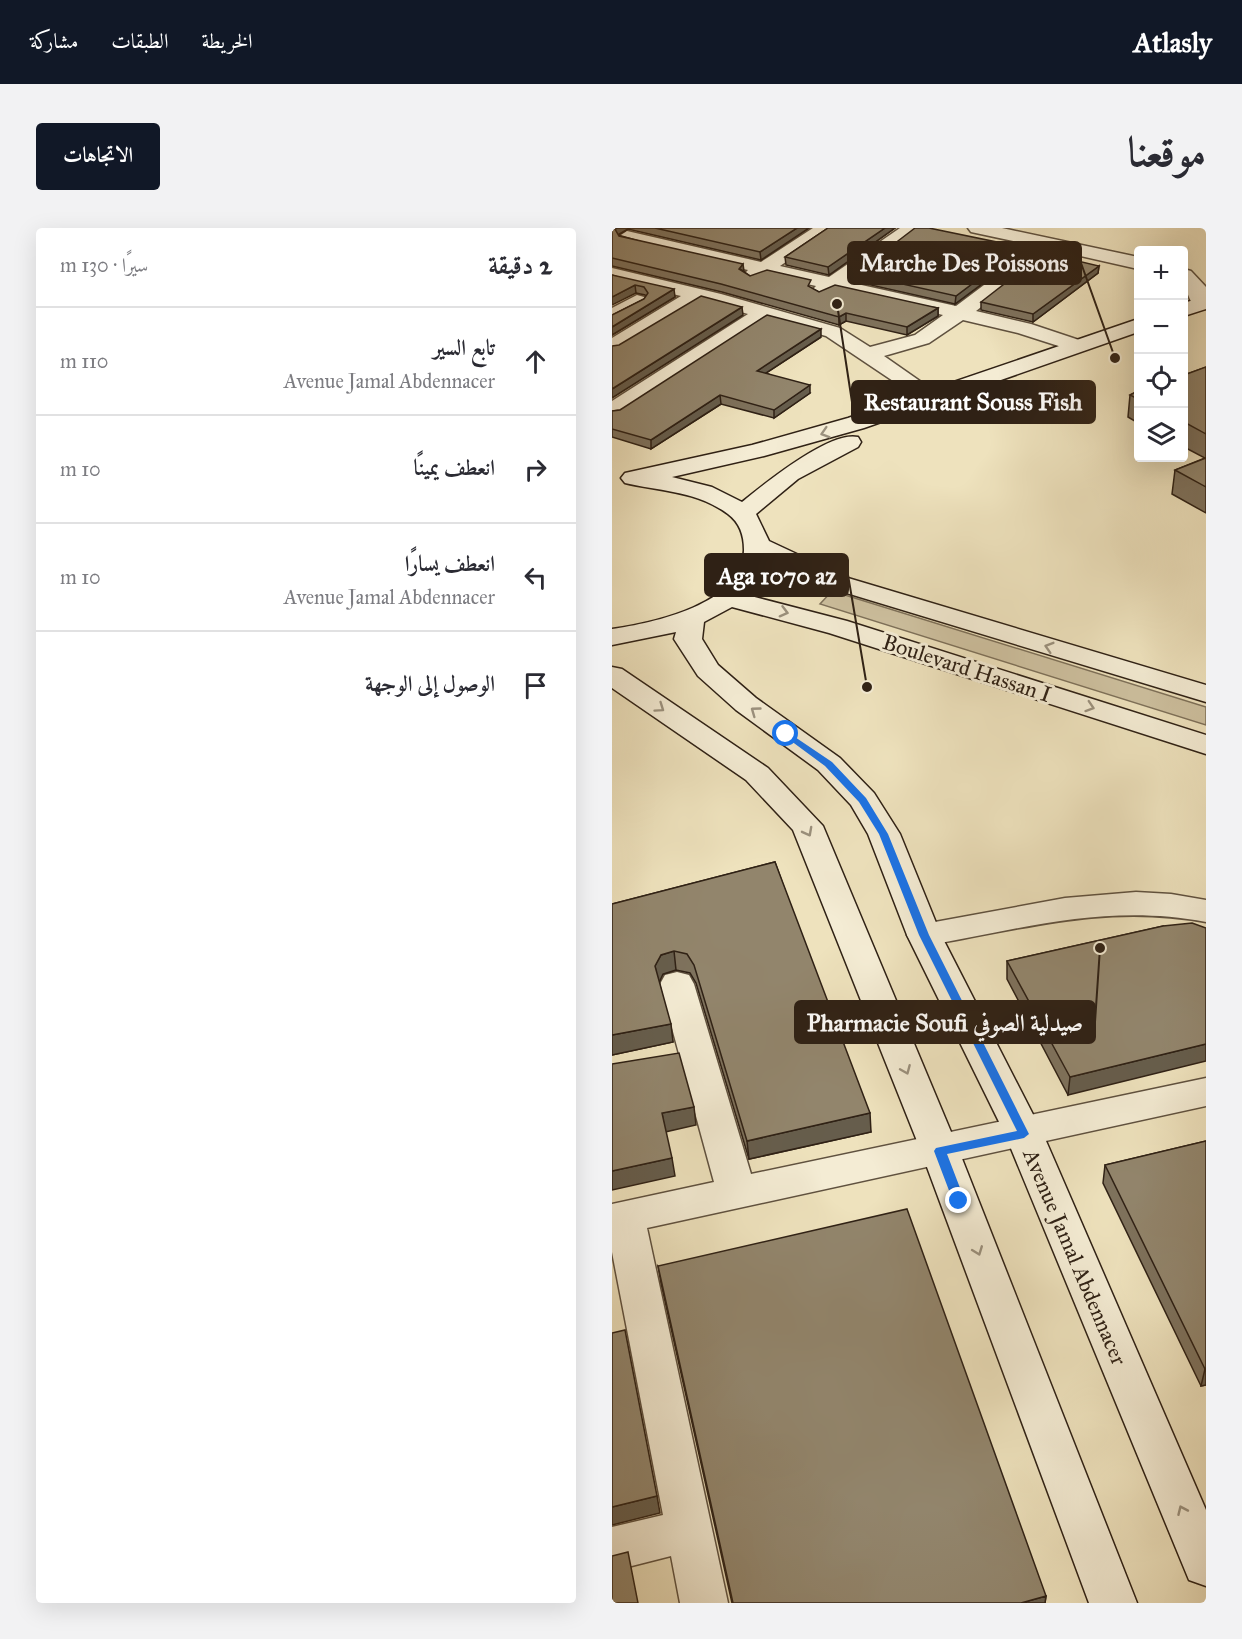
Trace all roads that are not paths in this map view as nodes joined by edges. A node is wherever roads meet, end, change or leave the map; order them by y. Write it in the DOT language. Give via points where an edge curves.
graph roads {
  1 [pos="826,228"];
  2 [pos="912,228"];
  3 [pos="977,228"];
  4 [pos="627,237"];
  5 [pos="1051,244"];
  6 [pos="873,255"];
  7 [pos="1134,262"];
  8 [pos="927,266"];
  9 [pos="763,269"];
  10 [pos="612,274"];
  11 [pos="1188,274"];
  12 [pos="1206,276"];
  13 [pos="1188,278"];
  14 [pos="831,285"];
  15 [pos="705,297"];
  16 [pos="637,301"];
  17 [pos="1199,308"];
  18 [pos="960,313"];
  19 [pos="774,314"];
  20 [pos="612,317"];
  21 [pos="1188,320"];
  22 [pos="1134,326"];
  23 [pos="617,340"];
  24 [pos="1134,341"];
  25 [pos="1078,346"];
  26 [pos="866,354"];
  27 [pos="929,398"];
  28 [pos="612,411"];
  29 [pos="622,478"];
  30 [pos="743,513"];
  31 [pos="759,546"];
  32 [pos="727,598"];
  33 [pos="691,618"];
  34 [pos="612,638"];
  35 [pos="612,675"];
  36 [pos="1206,694"];
  37 [pos="1206,745"];
  38 [pos="1206,911"];
  39 [pos="924,935"];
  40 [pos="677,984"];
  41 [pos="1206,1092"];
  42 [pos="1024,1134"];
  43 [pos="940,1151"];
  44 [pos="736,1190"];
  45 [pos="619,1219"];
  46 [pos="691,1530"];
  47 [pos="612,1549"];
  48 [pos="1206,1564"];
  49 [pos="704,1603"];
  50 [pos="1113,1603"];
  1 -- 9 [label="street"];
  2 -- 6 [label="street"];
  3 -- 5 [label="street"];
  4 -- 9 [label="street"];
  5 -- 7 [label="street"];
  5 -- 18 [label="street"];
  6 -- 8 [label="street"];
  6 -- 14 [label="street"];
  9 -- 14 [label="street"];
  9 -- 15 [label="street"];
  10 -- 15 [label="street"];
  11 -- 12 [label="street"];
  13 -- 17 [label="street" via="1196,286"];
  14 -- 18 [label="street"];
  14 -- 19 [label="street"];
  15 -- 19 [label="street"];
  15 -- 23 [label="street"];
  16 -- 20 [label="street"];
  17 -- 21 [label="street"];
  18 -- 25 [label="street"];
  18 -- 26 [label="street" via="922,339"];
  19 -- 26 [label="street" via="832,332"];
  19 -- 28 [label="street"];
  22 -- 25 [label="street"];
  24 -- 30 [label="street" via="842,445 790,474"];
  25 -- 27 [label="street"];
  26 -- 27 [label="street"];
  27 -- 29 [label="street, one-way" via="730,458"];
  29 -- 30 [label="street" via="677,483 715,495"];
  30 -- 31 [label="street"];
  31 -- 32 [label="street" via="756,564 738,590"];
  36 -- 31 [label="street, Boulevard Hassan I, one-way" via="839,583"];
  32 -- 33 [label="street"];
  32 -- 37 [label="street, Boulevard Hassan I, one-way" via="838,627"];
  33 -- 34 [label="street" via="650,632"];
  39 -- 33 [label="street, Avenue Jamal Abdennacer, one-way" via="884,834 862,800 828,764 746,704 708,670 688,639"];
  35 -- 43 [label="street, one-way" via="757,774 807,826"];
  38 -- 39 [label="street" via="1174,903 1091,904"];
  39 -- 42 [label="street, Avenue Jamal Abdennacer"];
  40 -- 44 [label="street" via="682,1055"];
  41 -- 42 [label="street"];
  42 -- 43 [label="street"];
  48 -- 42 [label="street, Avenue Jamal Abdennacer, one-way"];
  43 -- 44 [label="street"];
  43 -- 50 [label="street, one-way"];
  44 -- 45 [label="street"];
  45 -- 46 [label="street"];
  46 -- 47 [label="street"];
  46 -- 49 [label="street"];
}
